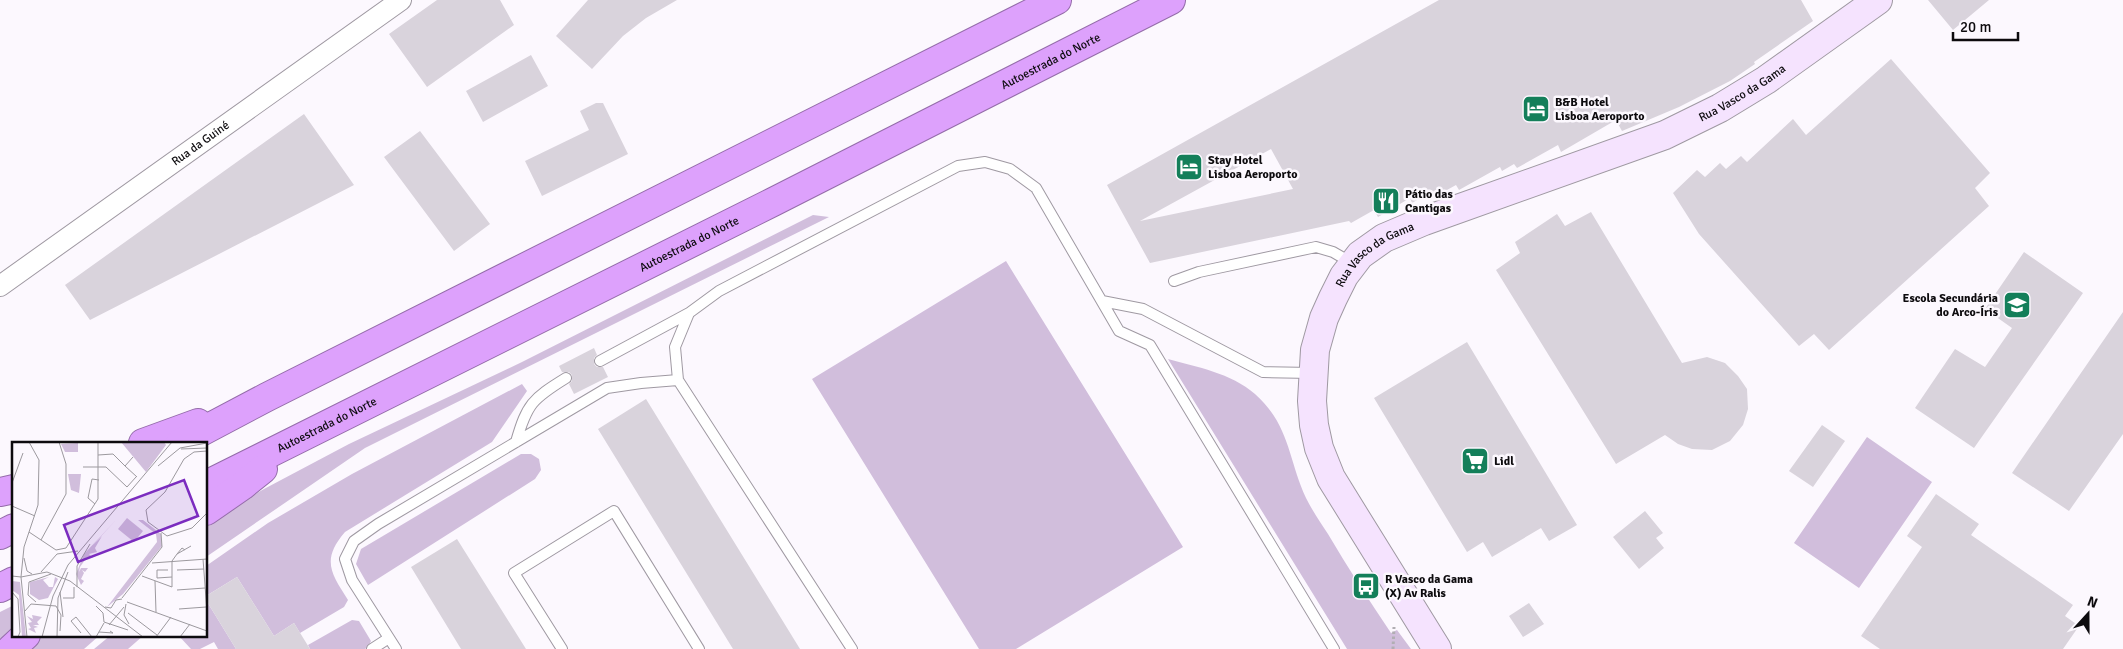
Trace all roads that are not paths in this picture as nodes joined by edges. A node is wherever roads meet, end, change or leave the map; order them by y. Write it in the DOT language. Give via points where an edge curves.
graph roads {
  1 [pos="401,0"];
  2 [pos="1057,0"];
  3 [pos="1171,0"];
  4 [pos="1878,0"];
  5 [pos="1353,263"];
  6 [pos="1174,281"];
  7 [pos="0,286"];
  8 [pos="1102,301"];
  9 [pos="689,313"];
  10 [pos="600,361"];
  11 [pos="1313,373"];
  12 [pos="566,378"];
  13 [pos="678,380"];
  14 [pos="267,397"];
  15 [pos="146,442"];
  16 [pos="182,442"];
  17 [pos="516,442"];
  18 [pos="286,444"];
  19 [pos="208,484"];
  20 [pos="208,510"];
  21 [pos="12,529"];
  22 [pos="0,535"];
  23 [pos="12,582"];
  24 [pos="0,588"];
  25 [pos="25,636"];
  26 [pos="389,638"];
  27 [pos="11,649"];
  28 [pos="372,649"];
  29 [pos="396,649"];
  30 [pos="562,649"];
  31 [pos="699,649"];
  32 [pos="852,649"];
  33 [pos="1334,649"];
  34 [pos="1437,649"];
  1 -- 7 [label="street, Rua da Guiné"];
  2 -- 14 [label="highway"];
  3 -- 18 [label="highway, Autoestrada do Norte"];
  4 -- 5 [label="street, Rua Vasco da Gama" via="1766,80 1720,108 1665,135 1424,221 1384,238"];
  5 -- 6 [label="lane" via="1316,247 1199,272"];
  5 -- 11 [label="street, Rua Vasco da Gama" via="1324,318 1315,350"];
  8 -- 9 [label="lane" via="1036,188 1010,169 986,162 958,166 719,291"];
  8 -- 11 [label="lane" via="1142,309 1263,372"];
  8 -- 33 [label="lane" via="1119,331 1150,345"];
  9 -- 10 [label="lane"];
  9 -- 13 [label="lane" via="675,347"];
  11 -- 34 [label="street, Rua Vasco da Gama" via="1314,425 1331,478"];
  12 -- 17 [label="lane" via="539,395 523,416"];
  13 -- 17 [label="lane" via="607,388"];
  13 -- 32 [label="lane"];
  14 -- 15 [label="highway"];
  14 -- 16 [label="highway"];
  17 -- 26 [label="lane" via="354,541 345,558 352,580"];
  18 -- 19 [label="highway, Autoestrada do Norte"];
  18 -- 20 [label="highway" via="242,486"];
  21 -- 22 [label="highway"];
  23 -- 24 [label="highway"];
  25 -- 27 [label="highway"];
  26 -- 28 [label="lane"];
  26 -- 29 [label="lane"];
  30 -- 31 [label="lane" via="514,573 614,511"];
}
